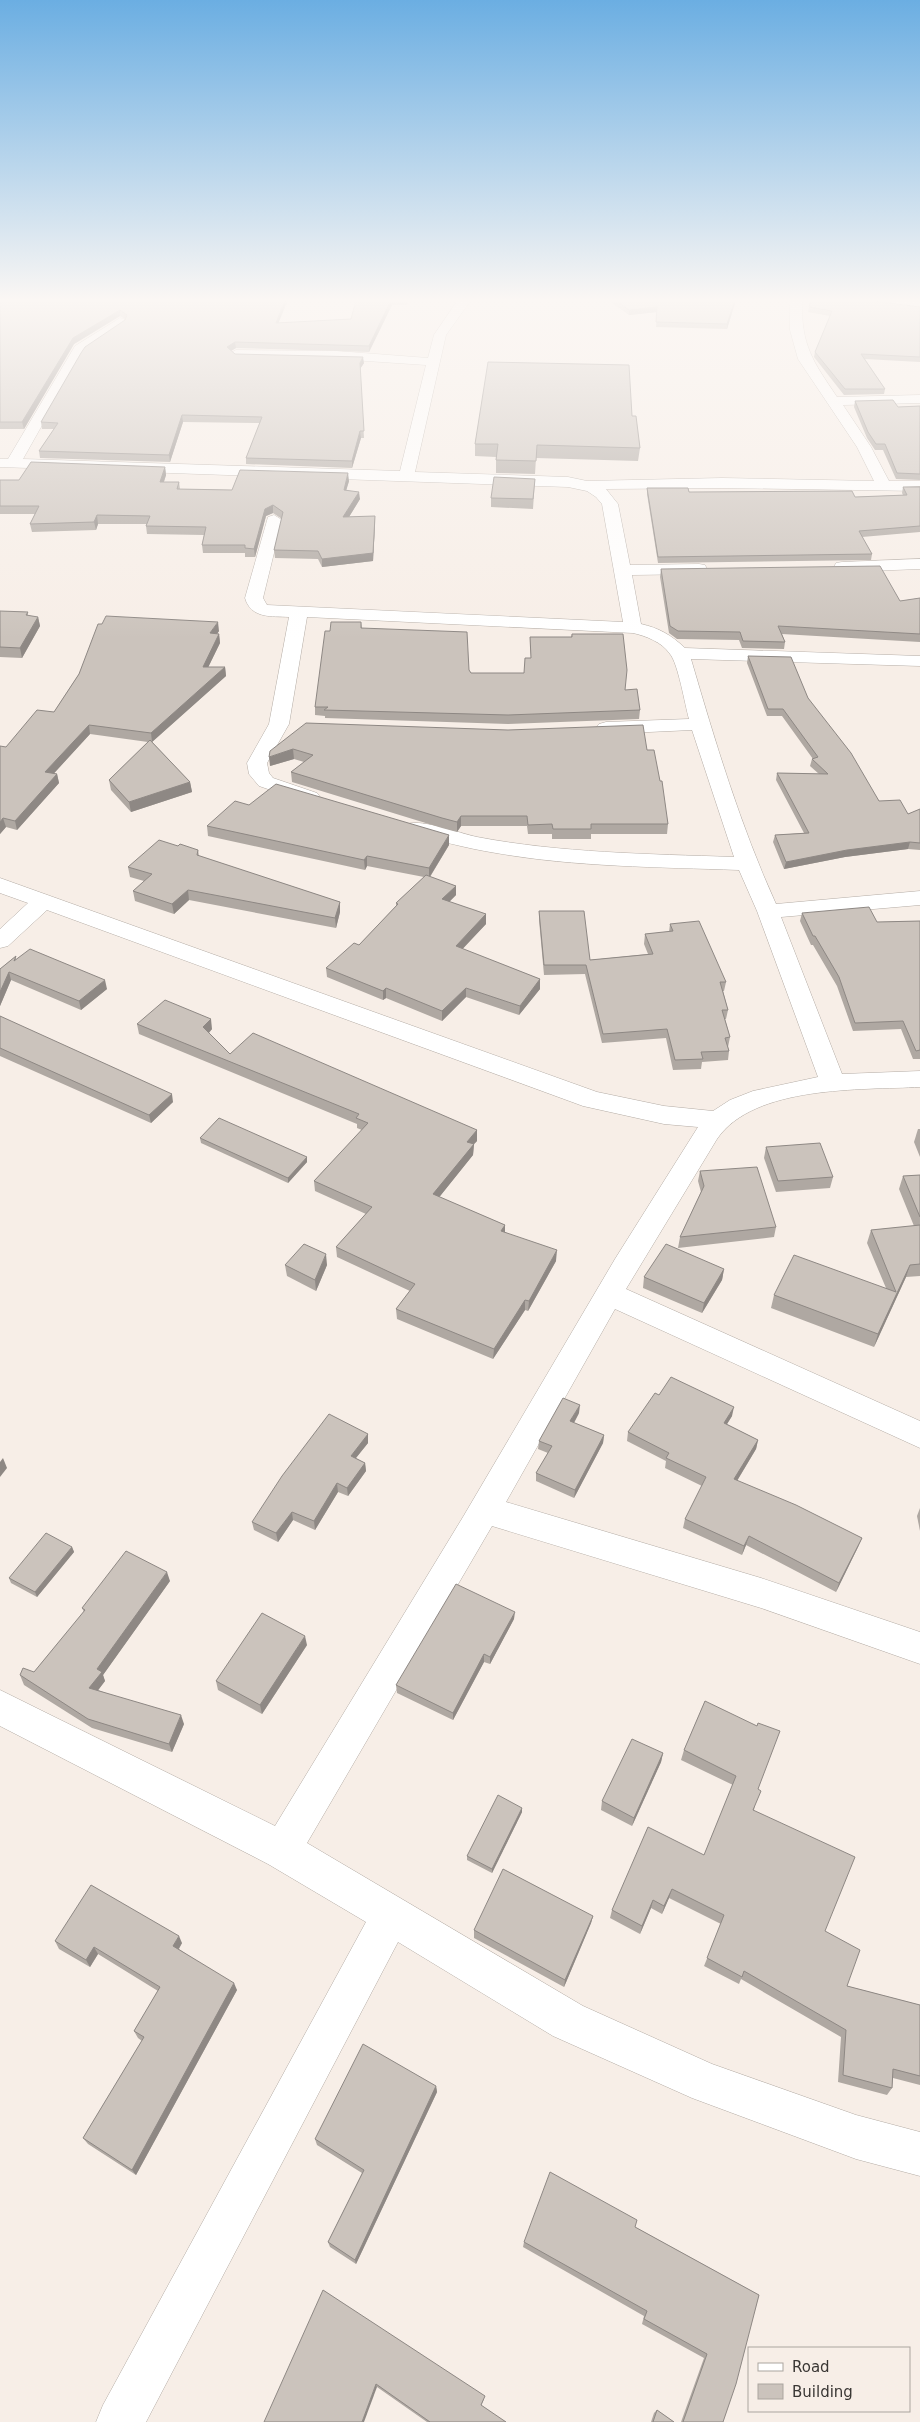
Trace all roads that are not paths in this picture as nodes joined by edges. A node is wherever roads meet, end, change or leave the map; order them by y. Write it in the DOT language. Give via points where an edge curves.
graph roads {
  1 [pos="39,413"];
  2 [pos="421,413"];
  3 [pos="840,413"];
  4 [pos="7,463"];
  5 [pos="406,475"];
  6 [pos="590,485"];
  7 [pos="884,485"];
  8 [pos="920,486"];
  9 [pos="274,520"];
  10 [pos="920,564"];
  11 [pos="824,568"];
  12 [pos="718,569"];
  13 [pos="621,570"];
  14 [pos="299,612"];
  15 [pos="633,628"];
  16 [pos="680,653"];
  17 [pos="920,661"];
  18 [pos="700,724"];
  19 [pos="584,729"];
  20 [pos="324,801"];
  21 [pos="399,824"];
  22 [pos="747,864"];
  23 [pos="0,885"];
  24 [pos="920,898"];
  25 [pos="44,900"];
  26 [pos="768,911"];
  27 [pos="0,941"];
  28 [pos="920,1079"];
  29 [pos="833,1084"];
  30 [pos="718,1120"];
  31 [pos="609,1294"];
  32 [pos="920,1435"];
  33 [pos="486,1510"];
  34 [pos="920,1648"];
  35 [pos="0,1707"];
  36 [pos="282,1850"];
  37 [pos="391,1915"];
  38 [pos="920,2154"];
  39 [pos="120,2422"];
  1 -- 4 [label="street"];
  2 -- 5 [label="street"];
  3 -- 7 [label="street" via="864,447"];
  4 -- 5 [label="street"];
  5 -- 6 [label="street"];
  6 -- 7 [label="street"];
  6 -- 13 [label="street" via="601,491 610,504"];
  7 -- 8 [label="street"];
  9 -- 14 [label="street" via="254,598 263,610"];
  10 -- 11 [label="street"];
  12 -- 13 [label="street"];
  13 -- 15 [label="street"];
  14 -- 15 [label="street"];
  14 -- 20 [label="street" via="288,724 257,763 259,774 266,782"];
  15 -- 16 [label="street" via="651,632"];
  16 -- 17 [label="street"];
  16 -- 18 [label="street"];
  18 -- 19 [label="street"];
  18 -- 22 [label="street"];
  21 -- 22 [label="street" via="511,850"];
  22 -- 26 [label="street"];
  23 -- 25 [label="street"];
  24 -- 26 [label="street"];
  25 -- 27 [label="street"];
  25 -- 30 [label="street" via="592,1100 664,1114"];
  26 -- 29 [label="street"];
  28 -- 29 [label="street"];
  29 -- 30 [label="street" via="774,1093"];
  30 -- 31 [label="street"];
  31 -- 32 [label="street"];
  31 -- 33 [label="street"];
  33 -- 34 [label="street" via="761,1593"];
  33 -- 36 [label="street"];
  35 -- 36 [label="street"];
  36 -- 37 [label="street"];
  37 -- 38 [label="street" via="568,2021 707,2083 856,2137"];
  37 -- 39 [label="street"];
}
